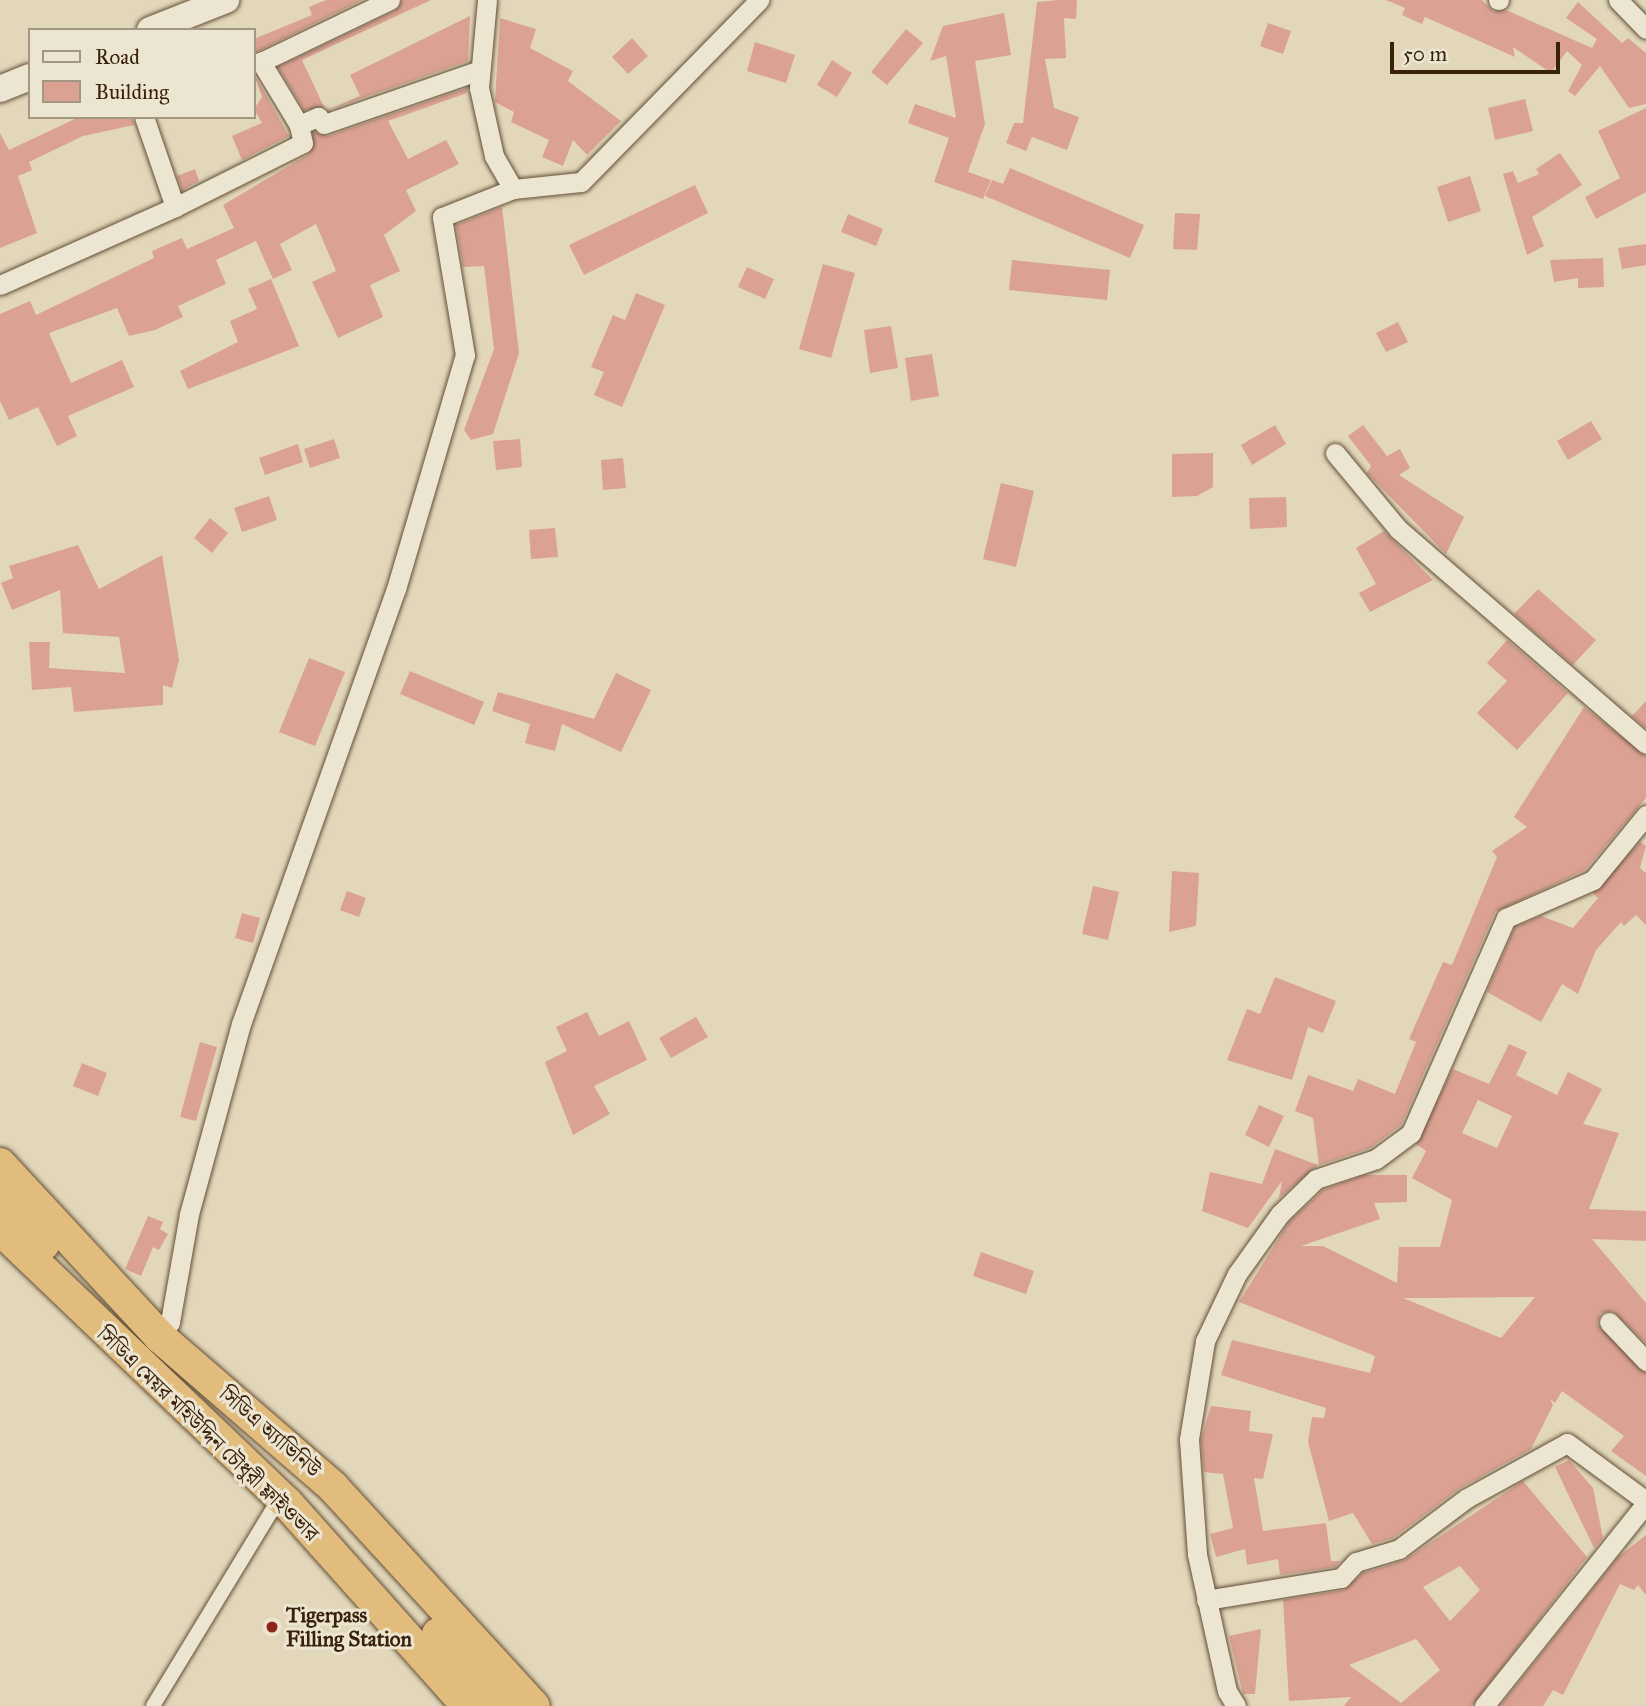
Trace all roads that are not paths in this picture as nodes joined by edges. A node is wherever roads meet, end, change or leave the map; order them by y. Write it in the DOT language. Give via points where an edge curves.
graph roads {
  1 [pos="226,0"];
  2 [pos="390,0"];
  3 [pos="487,0"];
  4 [pos="759,0"];
  5 [pos="1618,0"];
  6 [pos="155,28"];
  7 [pos="1646,29"];
  8 [pos="481,70"];
  9 [pos="28,79"];
  10 [pos="0,89"];
  11 [pos="145,119"];
  12 [pos="299,125"];
  13 [pos="513,189"];
  14 [pos="176,207"];
  15 [pos="0,285"];
  16 [pos="1335,453"];
  17 [pos="1646,744"];
  18 [pos="1646,815"];
  19 [pos="0,1164"];
  20 [pos="0,1200"];
  21 [pos="0,1229"];
  22 [pos="0,1241"];
  23 [pos="1609,1322"];
  24 [pos="160,1337"];
  25 [pos="1646,1360"];
  26 [pos="1646,1502"];
  27 [pos="276,1504"];
  28 [pos="1206,1600"];
  29 [pos="153,1706"];
  30 [pos="457,1706"];
  31 [pos="468,1706"];
  32 [pos="501,1706"];
  33 [pos="534,1706"];
  34 [pos="1236,1706"];
  35 [pos="1484,1706"];
  1 -- 6 [label="main road"];
  2 -- 12 [label="street" via="261,62"];
  3 -- 8 [label="street"];
  4 -- 13 [label="street" via="581,182"];
  5 -- 7 [label="street"];
  8 -- 12 [label="street" via="324,124 318,117"];
  8 -- 13 [label="street" via="494,156"];
  9 -- 10 [label="main road"];
  11 -- 14 [label="street"];
  12 -- 14 [label="street" via="303,143"];
  13 -- 24 [label="street" via="442,218 465,355 396,589 241,1024 190,1214 170,1322"];
  14 -- 15 [label="street"];
  16 -- 17 [label="street" via="1398,529"];
  18 -- 28 [label="street" via="1592,880 1506,918 1412,1133 1376,1158 1316,1179 1280,1214 1237,1274 1205,1341 1189,1439"];
  19 -- 24 [label="highway, সিডিএ অ্যাভিনিউ"];
  20 -- 32 [label="highway" via="99,1299 286,1465"];
  21 -- 31 [label="highway, সিডিএ মেয়র মহিউদ্দিন চৌধুরী ফ্লাইওভার" via="286,1502"];
  22 -- 27 [label="highway" via="180,1422"];
  23 -- 25 [label="street"];
  24 -- 33 [label="highway, সিডিএ অ্যাভিনিউ" via="333,1487"];
  26 -- 28 [label="street" via="1567,1443 1477,1492 1399,1549 1356,1562 1341,1578"];
  26 -- 35 [label="street"];
  27 -- 29 [label="street"];
  27 -- 30 [label="highway"];
  28 -- 34 [label="street" via="1227,1691"];
}
